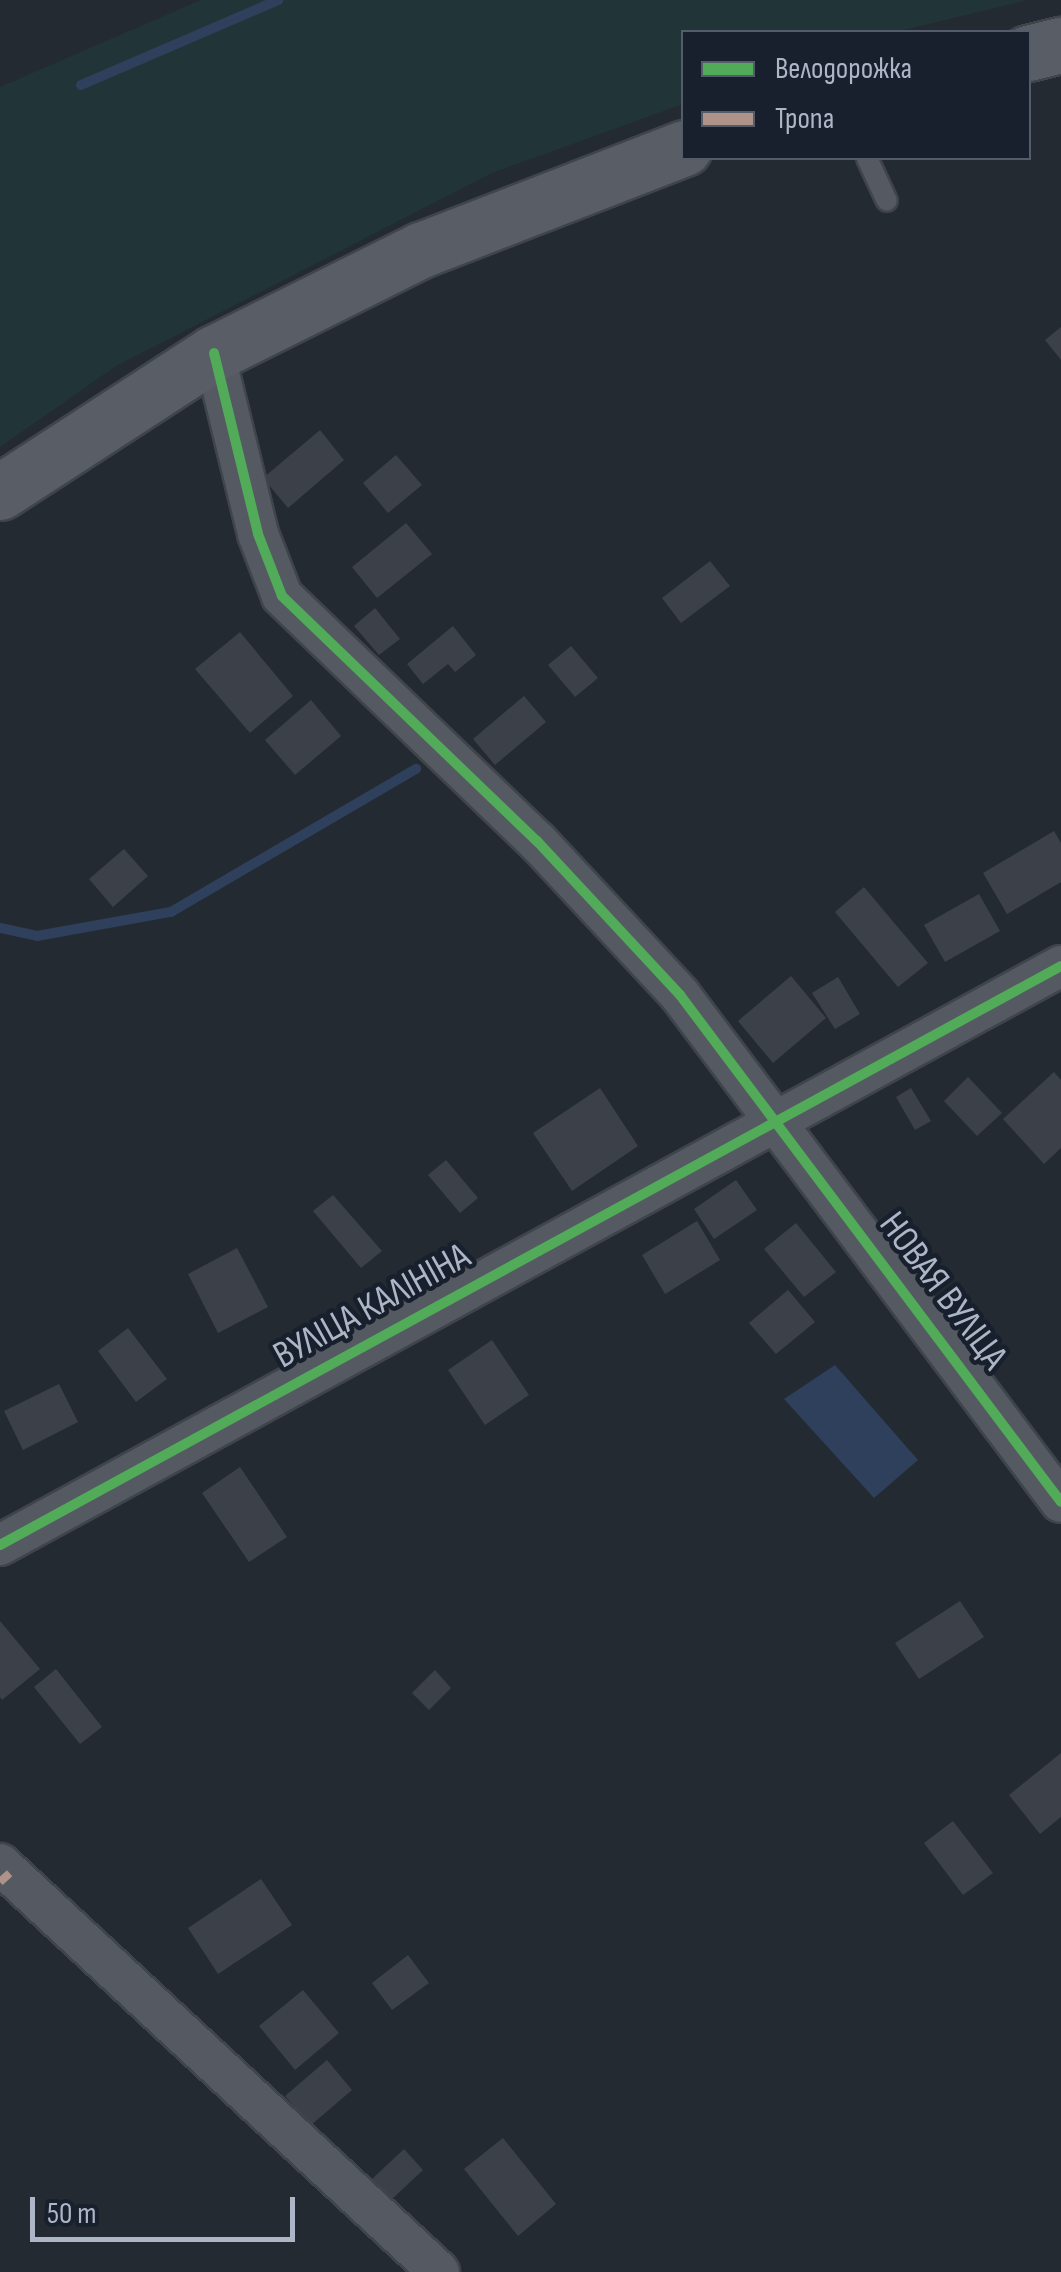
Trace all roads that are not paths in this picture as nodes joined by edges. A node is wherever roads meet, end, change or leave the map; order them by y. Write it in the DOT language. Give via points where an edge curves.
graph roads {
  1 [pos="1061,45"];
  2 [pos="1031,51"];
  3 [pos="681,149"];
  4 [pos="868,160"];
  5 [pos="887,201"];
  6 [pos="214,353"];
  7 [pos="0,492"];
  8 [pos="1061,966"];
  9 [pos="774,1119"];
  10 [pos="1061,1502"];
  11 [pos="0,1545"];
  12 [pos="0,1864"];
  13 [pos="440,2272"];
  1 -- 2 [label="main road"];
  3 -- 6 [label="main road" via="421,250"];
  4 -- 5 [label="lane"];
  6 -- 7 [label="main road"];
  6 -- 9 [label="street" via="258,534 282,596 537,841 680,995"];
  8 -- 9 [label="street, ВУЛІЦА КАЛІНІНА"];
  9 -- 10 [label="street, НОВАЯ ВУЛІЦА"];
  9 -- 11 [label="street, ВУЛІЦА КАЛІНІНА"];
  12 -- 13 [label="street"];
}
